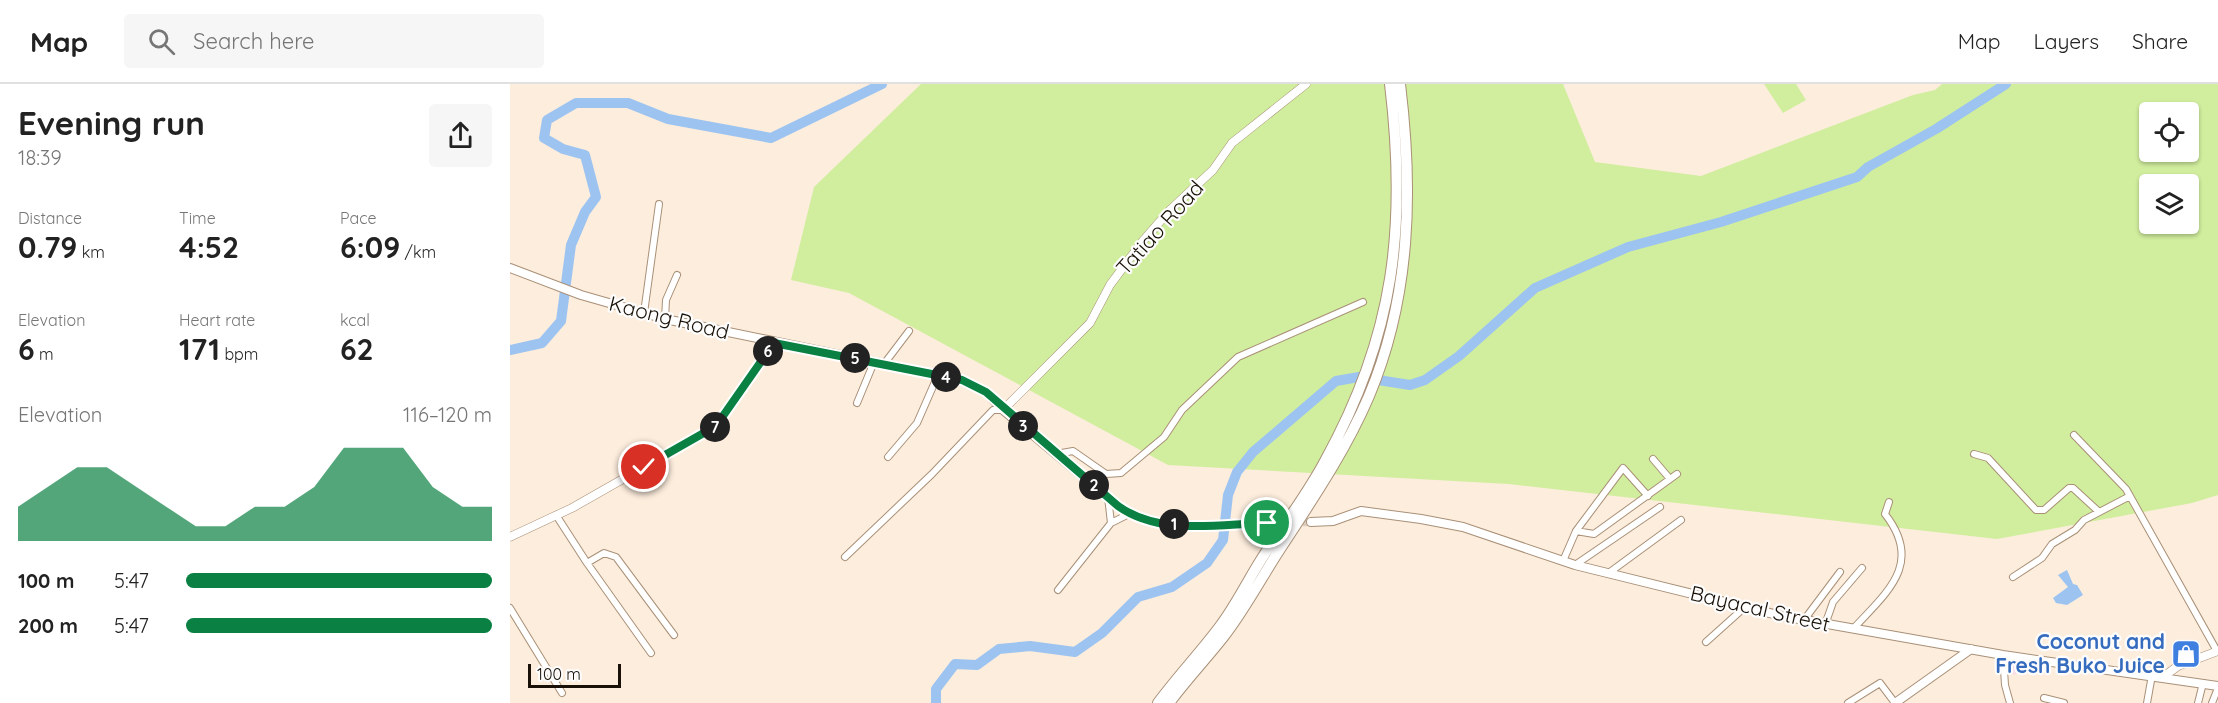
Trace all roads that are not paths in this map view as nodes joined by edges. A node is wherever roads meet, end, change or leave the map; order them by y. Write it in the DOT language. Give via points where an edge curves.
graph roads {
  1 [pos="1306,84"];
  2 [pos="1390,84"];
  3 [pos="1400,84"];
  4 [pos="659,204"];
  5 [pos="510,268"];
  6 [pos="677,275"];
  7 [pos="1363,302"];
  8 [pos="645,313"];
  9 [pos="665,319"];
  10 [pos="909,331"];
  11 [pos="1384,337"];
  12 [pos="774,343"];
  13 [pos="874,362"];
  14 [pos="884,364"];
  15 [pos="939,375"];
  16 [pos="857,403"];
  17 [pos="1003,410"];
  18 [pos="1352,420"];
  19 [pos="2074,435"];
  20 [pos="1056,454"];
  21 [pos="1974,454"];
  22 [pos="888,457"];
  23 [pos="1653,459"];
  24 [pos="1677,474"];
  25 [pos="1670,479"];
  26 [pos="1648,496"];
  27 [pos="2130,496"];
  28 [pos="1108,498"];
  29 [pos="1889,502"];
  30 [pos="1660,507"];
  31 [pos="2098,512"];
  32 [pos="1128,514"];
  33 [pos="556,515"];
  34 [pos="1682,520"];
  35 [pos="1311,522"];
  36 [pos="1111,523"];
  37 [pos="1267,523"];
  38 [pos="1576,531"];
  39 [pos="510,537"];
  40 [pos="846,557"];
  41 [pos="1563,561"];
  42 [pos="587,563"];
  43 [pos="1575,565"];
  44 [pos="1862,568"];
  45 [pos="1610,572"];
  46 [pos="1840,572"];
  47 [pos="2013,577"];
  48 [pos="1058,590"];
  49 [pos="1745,607"];
  50 [pos="510,608"];
  51 [pos="1804,621"];
  52 [pos="1825,625"];
  53 [pos="1853,629"];
  54 [pos="674,635"];
  55 [pos="1706,642"];
  56 [pos="1971,649"];
  57 [pos="2217,651"];
  58 [pos="651,653"];
  59 [pos="2003,655"];
  60 [pos="2152,675"];
  61 [pos="2163,677"];
  62 [pos="2203,683"];
  63 [pos="2218,687"];
  64 [pos="562,693"];
  65 [pos="2044,698"];
  66 [pos="1158,703"];
  67 [pos="1169,703"];
  68 [pos="1848,703"];
  69 [pos="1895,703"];
  70 [pos="2010,703"];
  71 [pos="2064,703"];
  72 [pos="2147,703"];
  73 [pos="2198,703"];
  74 [pos="2212,703"];
  1 -- 17 [label="street, Tatiao Road" via="1232,143 1213,170 1142,242 1110,285 1090,323"];
  2 -- 11 [label="highway" via="1397,144 1397,227"];
  3 -- 11 [label="highway" via="1407,144 1407,236"];
  4 -- 8 [label="street"];
  5 -- 8 [label="main road, Kaong Road" via="581,295"];
  6 -- 9 [label="street" via="666,300"];
  7 -- 20 [label="street" via="1238,357 1182,410 1164,437 1121,473 1106,474 1073,451"];
  8 -- 9 [label="main road, Kaong Road"];
  9 -- 12 [label="main road, Kaong Road"];
  10 -- 14 [label="street"];
  11 -- 18 [label="highway"];
  12 -- 13 [label="main road, Kaong Road"];
  12 -- 33 [label="street" via="716,426"];
  13 -- 14 [label="main road, Kaong Road"];
  13 -- 16 [label="street"];
  14 -- 15 [label="main road, Kaong Road"];
  15 -- 17 [label="main road, Kaong Road" via="962,380 986,392"];
  15 -- 22 [label="street" via="917,423"];
  17 -- 20 [label="main road, Kaong Road"];
  17 -- 40 [label="street" via="993,410"];
  18 -- 66 [label="highway" via="1222,624"];
  18 -- 67 [label="highway" via="1320,488 1240,614"];
  19 -- 27 [label="street"];
  20 -- 28 [label="main road, Kaong Road"];
  21 -- 31 [label="street" via="1988,458 2036,510 2044,510 2073,488"];
  23 -- 25 [label="street"];
  24 -- 25 [label="street"];
  25 -- 26 [label="street"];
  26 -- 38 [label="street" via="1594,534"];
  26 -- 38 [label="street" via="1623,468"];
  27 -- 31 [label="street"];
  27 -- 57 [label="street"];
  28 -- 32 [label="main road, Kaong Road"];
  28 -- 36 [label="street"];
  29 -- 53 [label="street" via="1885,514 1896,529 1903,556 1899,572 1896,582"];
  30 -- 43 [label="street"];
  31 -- 47 [label="street"];
  32 -- 36 [label="street"];
  32 -- 37 [label="main road, Kaong Road" via="1155,523"];
  33 -- 39 [label="street"];
  33 -- 42 [label="street"];
  34 -- 45 [label="street"];
  35 -- 41 [label="main road, Bayacal Street" via="1333,521 1362,511 1421,519 1463,527"];
  36 -- 48 [label="street"];
  38 -- 41 [label="street"];
  41 -- 43 [label="main road, Bayacal Street"];
  42 -- 54 [label="street" via="604,553 616,557"];
  42 -- 58 [label="street"];
  43 -- 45 [label="main road, Bayacal Street"];
  44 -- 52 [label="street" via="1833,602"];
  45 -- 49 [label="main road, Bayacal Street"];
  46 -- 51 [label="street"];
  49 -- 51 [label="main road, Bayacal Street"];
  49 -- 55 [label="street"];
  50 -- 64 [label="street"];
  51 -- 52 [label="main road, Bayacal Street"];
  52 -- 53 [label="main road, Bayacal Street"];
  53 -- 56 [label="main road, Bayacal Street"];
  56 -- 59 [label="main road, Bayacal Street"];
  56 -- 69 [label="main road"];
  57 -- 61 [label="street" via="2178,666"];
  59 -- 60 [label="main road, Bayacal Street"];
  59 -- 70 [label="street"];
  60 -- 61 [label="main road, Bayacal Street"];
  60 -- 72 [label="street"];
  61 -- 62 [label="main road, Bayacal Street"];
  62 -- 63 [label="main road, Bayacal Street"];
  62 -- 73 [label="street"];
  63 -- 74 [label="street"];
  65 -- 71 [label="street"];
  68 -- 69 [label="street" via="1880,683"];
}
